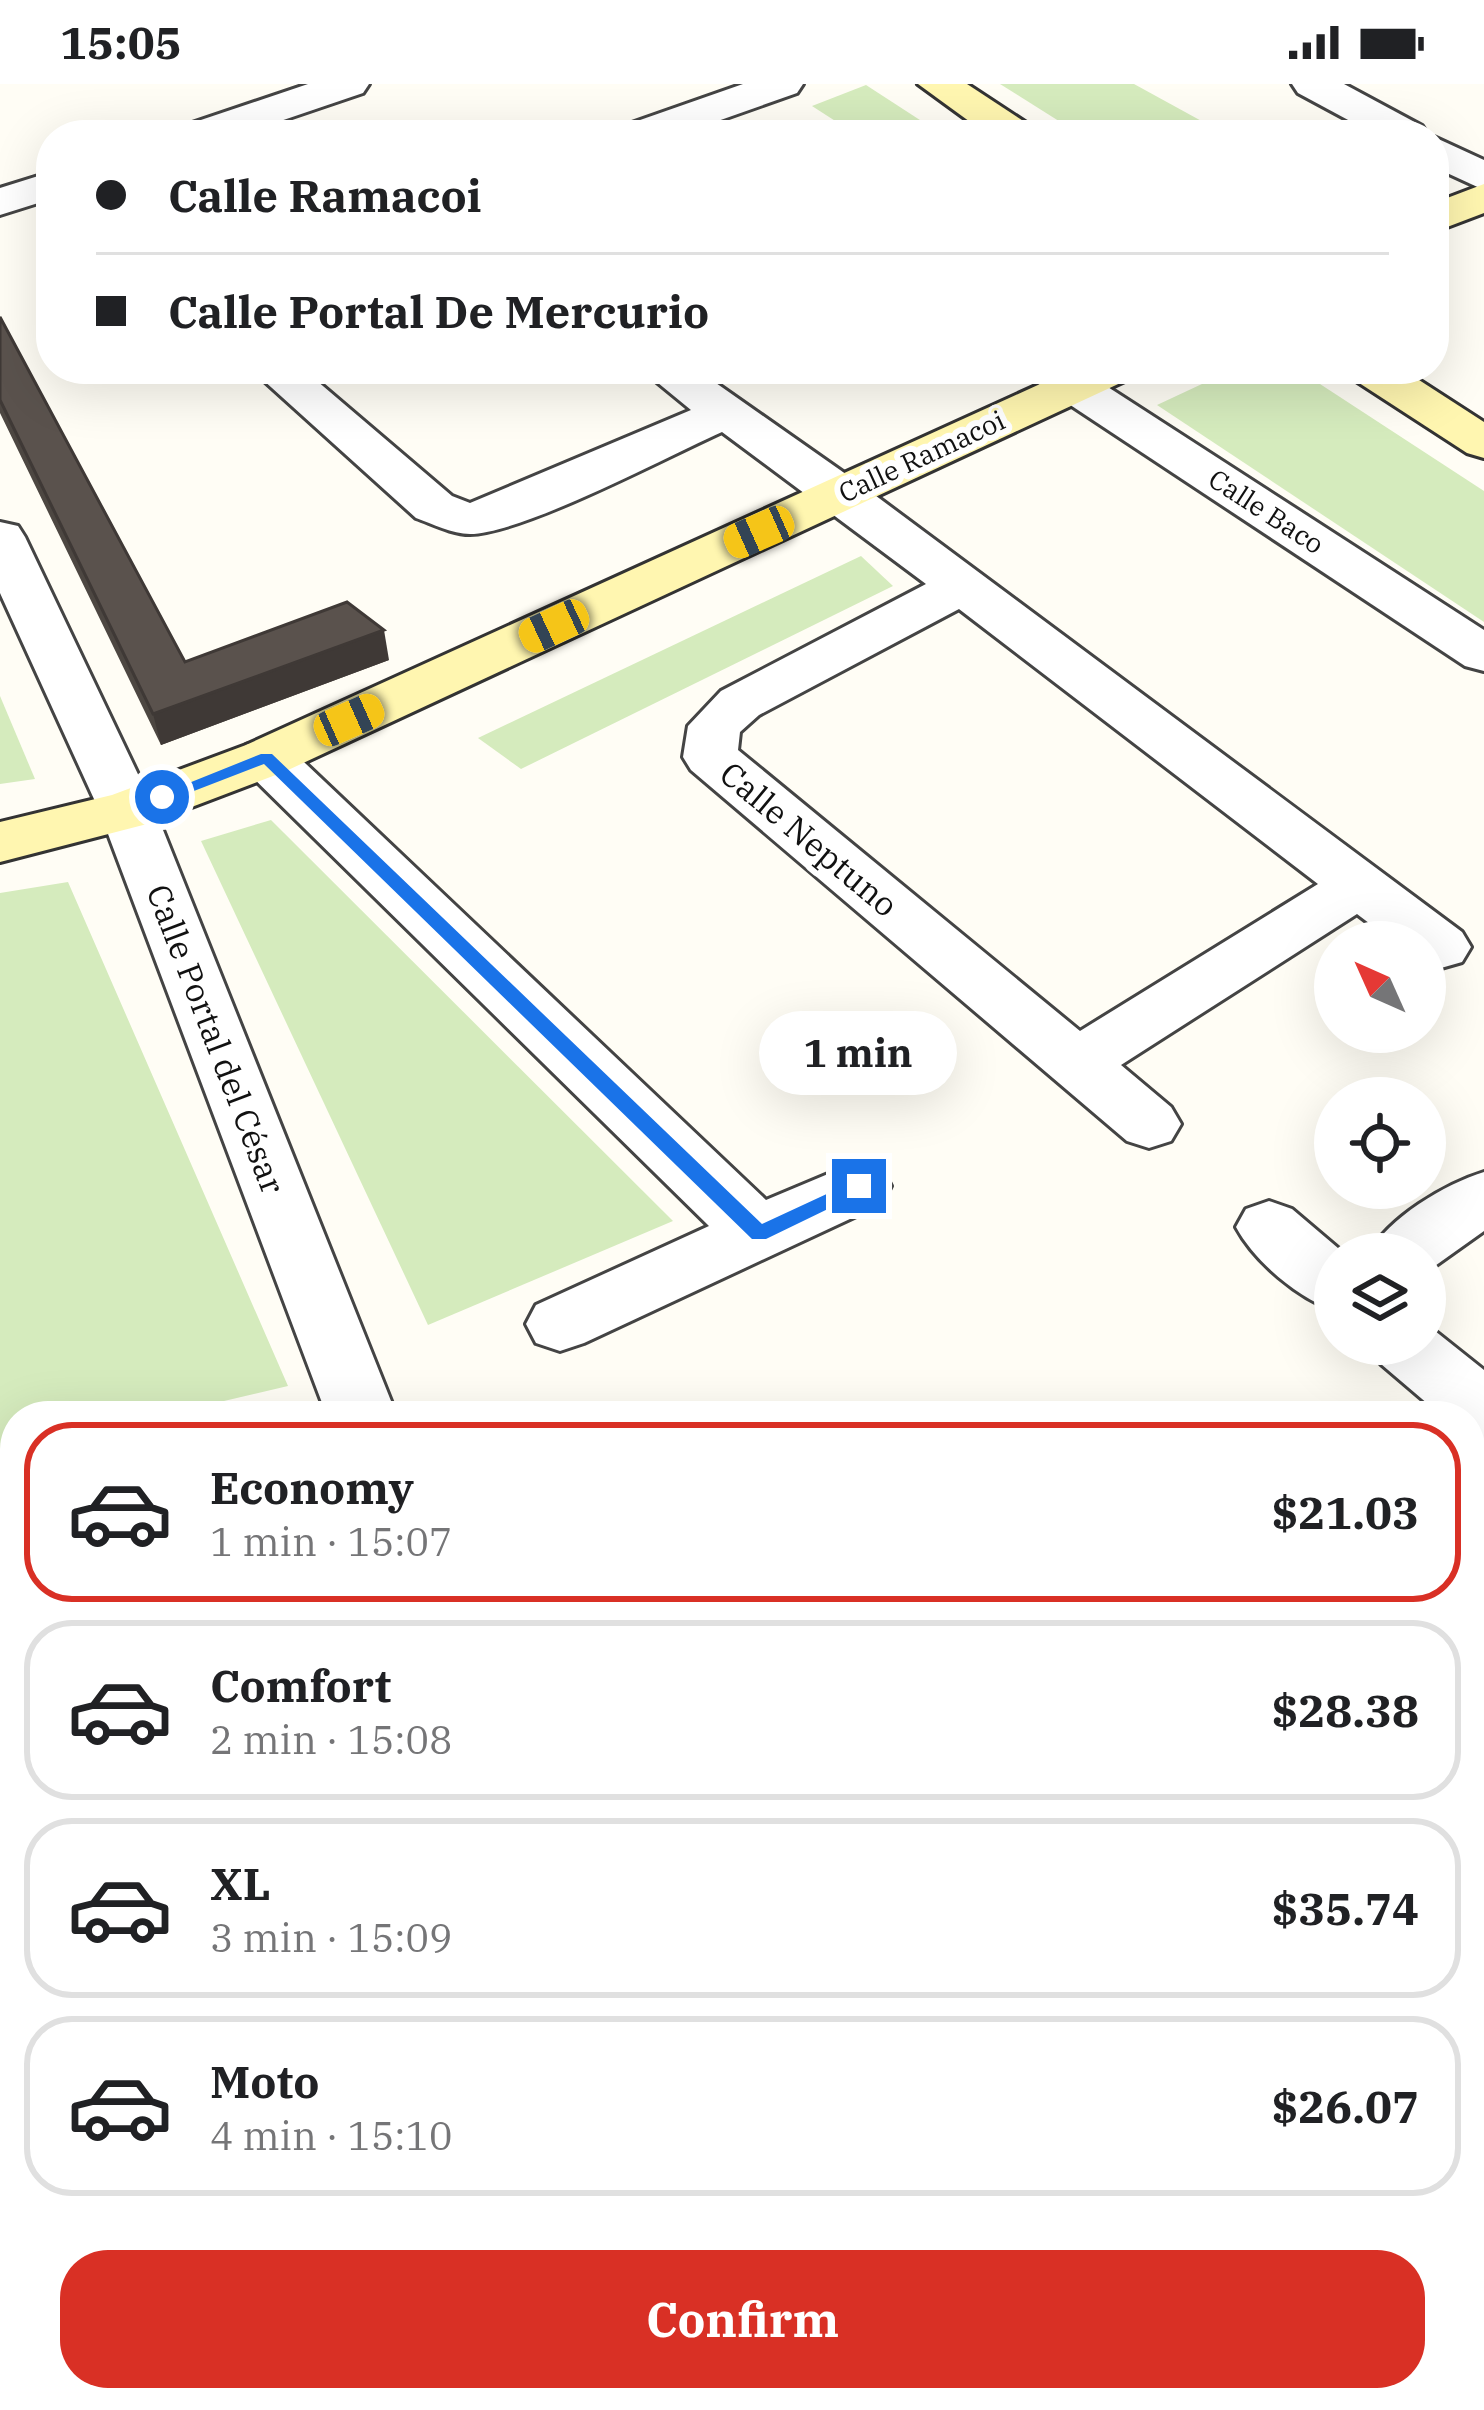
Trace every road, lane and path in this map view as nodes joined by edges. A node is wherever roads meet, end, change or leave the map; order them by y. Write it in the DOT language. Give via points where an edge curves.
graph roads {
  1 [pos="348,84"];
  2 [pos="782,84"];
  3 [pos="939,84"];
  4 [pos="1313,84"];
  5 [pos="242,120"];
  6 [pos="696,120"];
  7 [pos="993,120"];
  8 [pos="1379,120"];
  9 [pos="1449,158"];
  10 [pos="1484,177"];
  11 [pos="36,190"];
  12 [pos="1484,197"];
  13 [pos="0,202"];
  14 [pos="1449,212"];
  15 [pos="292,384"];
  16 [pos="685,384"];
  17 [pos="1060,384"];
  18 [pos="1091,384"];
  19 [pos="1393,384"];
  20 [pos="725,413"];
  21 [pos="1484,443"];
  22 [pos="842,495"];
  23 [pos="0,537"];
  24 [pos="959,587"];
  25 [pos="1484,654"];
  26 [pos="266,758"];
  27 [pos="127,810"];
  28 [pos="0,842"];
  29 [pos="1359,885"];
  30 [pos="1407,921"];
  31 [pos="1077,1063"];
  32 [pos="1149,1124"];
  33 [pos="859,1186"];
  34 [pos="1484,1197"];
  35 [pos="1269,1227"];
  36 [pos="1432,1233"];
  37 [pos="759,1234"];
  38 [pos="1314,1266"];
  39 [pos="560,1324"];
  40 [pos="1430,1365"];
  41 [pos="344,1401"];
  42 [pos="1472,1401"];
  1 -- 5 [label="street"];
  2 -- 6 [label="street"];
  3 -- 7 [label="street"];
  4 -- 8 [label="street"];
  9 -- 10 [label="street"];
  11 -- 13 [label="street"];
  12 -- 14 [label="street"];
  15 -- 20 [label="street" via="434,507 465,519 489,517"];
  16 -- 20 [label="street"];
  17 -- 22 [label="street, Calle Ramacoi"];
  18 -- 25 [label="street, Calle Baco"];
  19 -- 21 [label="street"];
  20 -- 22 [label="street"];
  22 -- 24 [label="street"];
  22 -- 26 [label="street, Calle Ramacoi"];
  23 -- 27 [label="street, Calle Portal del César"];
  24 -- 29 [label="street"];
  24 -- 31 [label="street, Calle Neptuno" via="740,703 707,737 711,757"];
  26 -- 27 [label="street, Calle Ramacoi"];
  26 -- 37 [label="street"];
  27 -- 28 [label="street, Calle Ramacoi"];
  27 -- 41 [label="street, Calle Portal del César"];
  29 -- 30 [label="street"];
  29 -- 31 [label="street"];
  31 -- 32 [label="street, Calle Neptuno"];
  33 -- 37 [label="street"];
  34 -- 36 [label="street"];
  35 -- 38 [label="street"];
  37 -- 39 [label="street"];
  40 -- 42 [label="street"];
}
